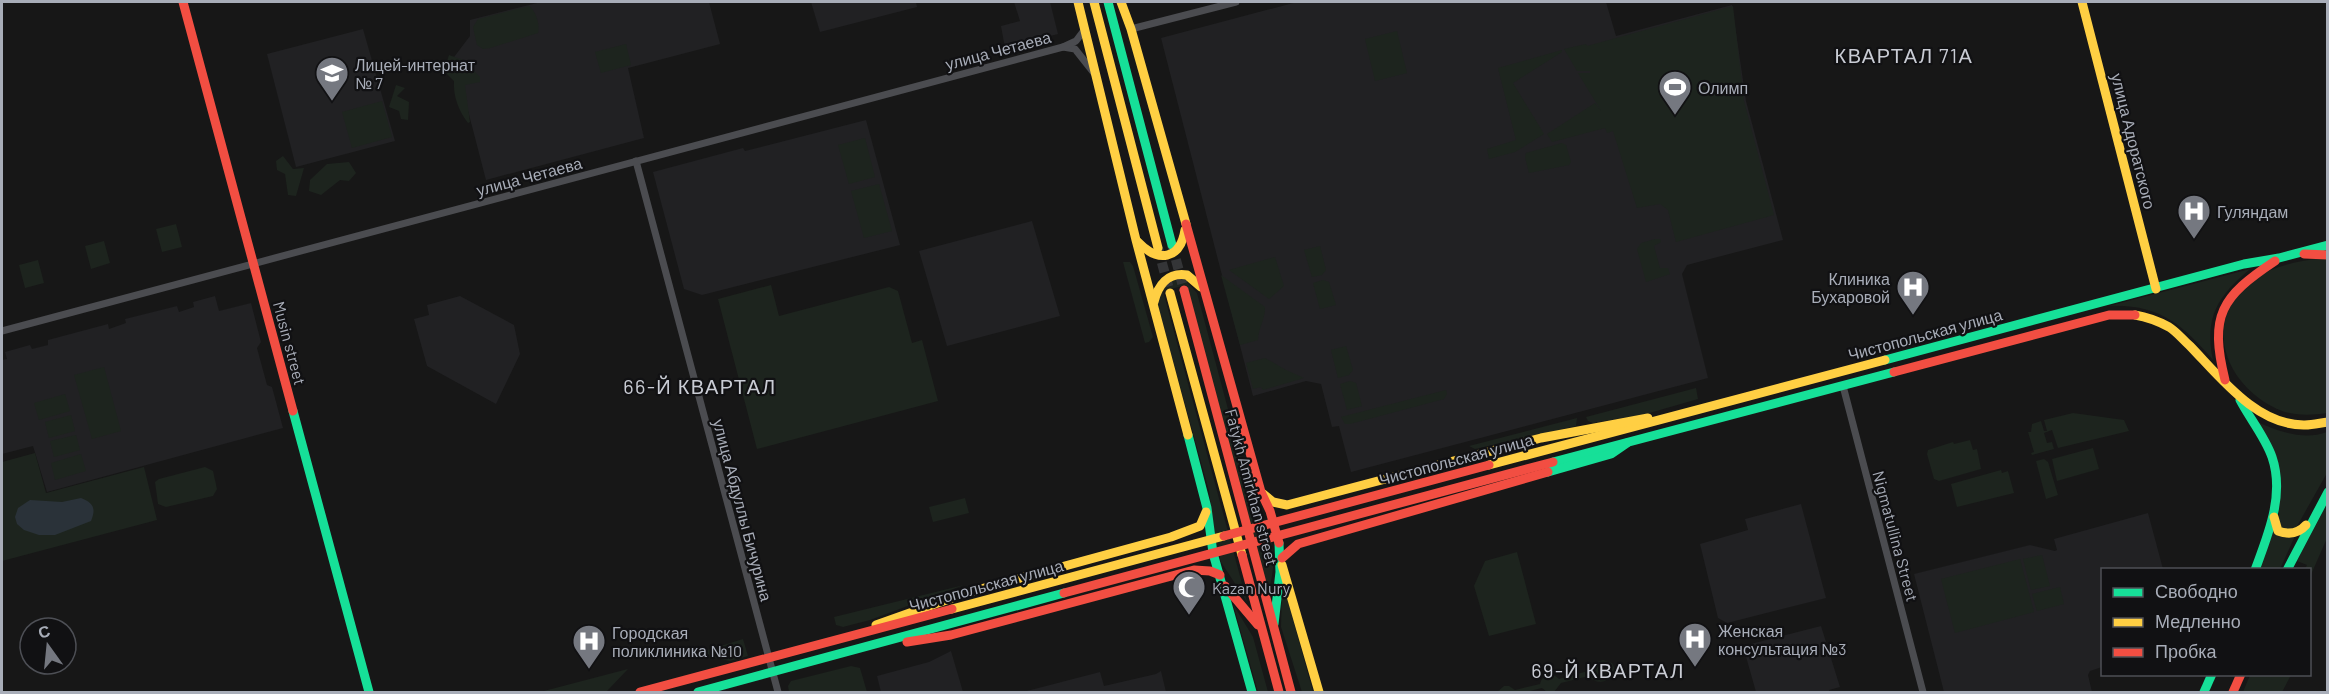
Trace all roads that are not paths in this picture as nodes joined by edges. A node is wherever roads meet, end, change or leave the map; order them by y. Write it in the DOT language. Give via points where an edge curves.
graph roads {
  1 [pos="183,2"];
  2 [pos="1080,2"];
  3 [pos="1094,2"];
  4 [pos="1108,2"];
  5 [pos="1122,2"];
  6 [pos="1236,2"];
  7 [pos="2082,2"];
  8 [pos="1084,25"];
  9 [pos="1131,29"];
  10 [pos="1063,47"];
  11 [pos="1096,75"];
  12 [pos="636,161"];
  13 [pos="1185,226"];
  14 [pos="1136,240"];
  15 [pos="1172,245"];
  16 [pos="2328,245"];
  17 [pos="1158,248"];
  18 [pos="2296,254"];
  19 [pos="2328,255"];
  20 [pos="2279,258"];
  21 [pos="253,263"];
  22 [pos="2156,289"];
  23 [pos="1184,290"];
  24 [pos="1205,292"];
  25 [pos="1170,293"];
  26 [pos="1153,305"];
  27 [pos="2,331"];
  28 [pos="2226,382"];
  29 [pos="1842,386"];
  30 [pos="2239,398"];
  31 [pos="1677,415"];
  32 [pos="2328,422"];
  33 [pos="1629,441"];
  34 [pos="1261,492"];
  35 [pos="2328,492"];
  36 [pos="1317,498"];
  37 [pos="1207,508"];
  38 [pos="2274,509"];
  39 [pos="2314,517"];
  40 [pos="1329,536"];
  41 [pos="1150,543"];
  42 [pos="1281,561"];
  43 [pos="2256,568"];
  44 [pos="2288,568"];
  45 [pos="1160,579"];
  46 [pos="1222,580"];
  47 [pos="1274,624"];
  48 [pos="1261,628"];
  49 [pos="849,637"];
  50 [pos="872,647"];
  51 [pos="770,659"];
  52 [pos="773,673"];
  53 [pos="1286,674"];
  54 [pos="2241,676"];
  55 [pos="2211,678"];
  56 [pos="1277,689"];
  57 [pos="369,693"];
  58 [pos="640,693"];
  59 [pos="698,693"];
  60 [pos="778,693"];
  61 [pos="1252,693"];
  62 [pos="1291,693"];
  63 [pos="1296,693"];
  64 [pos="1319,693"];
  65 [pos="1923,693"];
  66 [pos="2204,693"];
  67 [pos="2209,693"];
  68 [pos="2233,693"];
  1 -- 21 [label="main road, Musin street"];
  2 -- 8 [label="main road"];
  3 -- 17 [label="main road"];
  4 -- 15 [label="main road"];
  5 -- 9 [label="main road"];
  6 -- 9 [label="street"];
  7 -- 22 [label="main road, улица Адоратского"];
  8 -- 10 [label="street, улица Четаева" via="1076,41"];
  8 -- 11 [label="main road"];
  9 -- 13 [label="main road"];
  10 -- 11 [label="street, улица Четаева" via="1075,49"];
  10 -- 12 [label="street, улица Четаева"];
  11 -- 14 [label="main road"];
  12 -- 21 [label="street, улица Четаева"];
  12 -- 51 [label="street, улица Абдуллы Бичурина"];
  13 -- 14 [label="main road" via="1183,243 1168,256 1151,254"];
  13 -- 24 [label="main road"];
  14 -- 26 [label="main road"];
  16 -- 18 [label="main road, Чистопольская улица"];
  18 -- 19 [label="main road, Чистопольская улица"];
  18 -- 20 [label="main road, Чистопольская улица"];
  20 -- 22 [label="main road, Чистопольская улица"];
  20 -- 28 [label="main road, Чистопольская улица" via="2246,279 2230,295 2220,314 2216,334 2218,358"];
  21 -- 27 [label="street, улица Четаева"];
  21 -- 57 [label="main road, Musin street"];
  22 -- 31 [label="main road, Чистопольская улица"];
  23 -- 47 [label="main road, Fatykh Amirkhan street"];
  24 -- 26 [label="main road" via="1187,275 1174,275 1162,282"];
  24 -- 34 [label="main road"];
  25 -- 48 [label="main road, Fatykh Amirkhan street"];
  26 -- 37 [label="main road"];
  28 -- 29 [label="main road, Чистопольская улица" via="2171,328 2130,314 2109,315"];
  28 -- 30 [label="main road, Чистопольская улица"];
  29 -- 33 [label="main road, Чистопольская улица"];
  29 -- 65 [label="street, Nigmatullina Street"];
  30 -- 32 [label="main road, Чистопольская улица" via="2280,420 2303,425"];
  30 -- 38 [label="main road" via="2272,457"];
  31 -- 36 [label="main road" via="1541,438"];
  31 -- 49 [label="main road, Чистопольская улица"];
  33 -- 40 [label="main road" via="1611,454"];
  33 -- 50 [label="main road, Чистопольская улица"];
  34 -- 36 [label="main road" via="1282,505"];
  34 -- 42 [label="main road" via="1276,525"];
  35 -- 39 [label="main road"];
  36 -- 40 [label="main road" via="1310,508 1310,518 1315,527"];
  37 -- 41 [label="main road" via="1200,526"];
  37 -- 46 [label="main road" via="1213,553"];
  38 -- 39 [label="main road" via="2278,531 2290,535"];
  38 -- 43 [label="main road"];
  39 -- 44 [label="main road"];
  40 -- 42 [label="main road" via="1293,546"];
  41 -- 45 [label="main road" via="1167,551 1171,560 1167,574"];
  41 -- 49 [label="main road" via="937,601"];
  42 -- 47 [label="main road"];
  42 -- 64 [label="main road"];
  45 -- 46 [label="main road" via="1194,570 1210,571"];
  45 -- 50 [label="main road" via="951,635"];
  46 -- 48 [label="main road"];
  46 -- 61 [label="main road"];
  47 -- 53 [label="main road, Fatykh Amirkhan street"];
  48 -- 56 [label="main road, Fatykh Amirkhan street"];
  49 -- 51 [label="main road, Чистопольская улица"];
  50 -- 52 [label="main road, Чистопольская улица"];
  51 -- 52 [label="street, улица Абдуллы Бичурина"];
  51 -- 58 [label="main road, Чистопольская улица"];
  52 -- 59 [label="main road, Чистопольская улица"];
  52 -- 60 [label="street, улица Абдуллы Бичурина"];
  53 -- 62 [label="main road, Fatykh Amirkhan street"];
  53 -- 63 [label="main road"];
  54 -- 68 [label="main road"];
  55 -- 66 [label="main road"];
  55 -- 67 [label="main road"];
}
